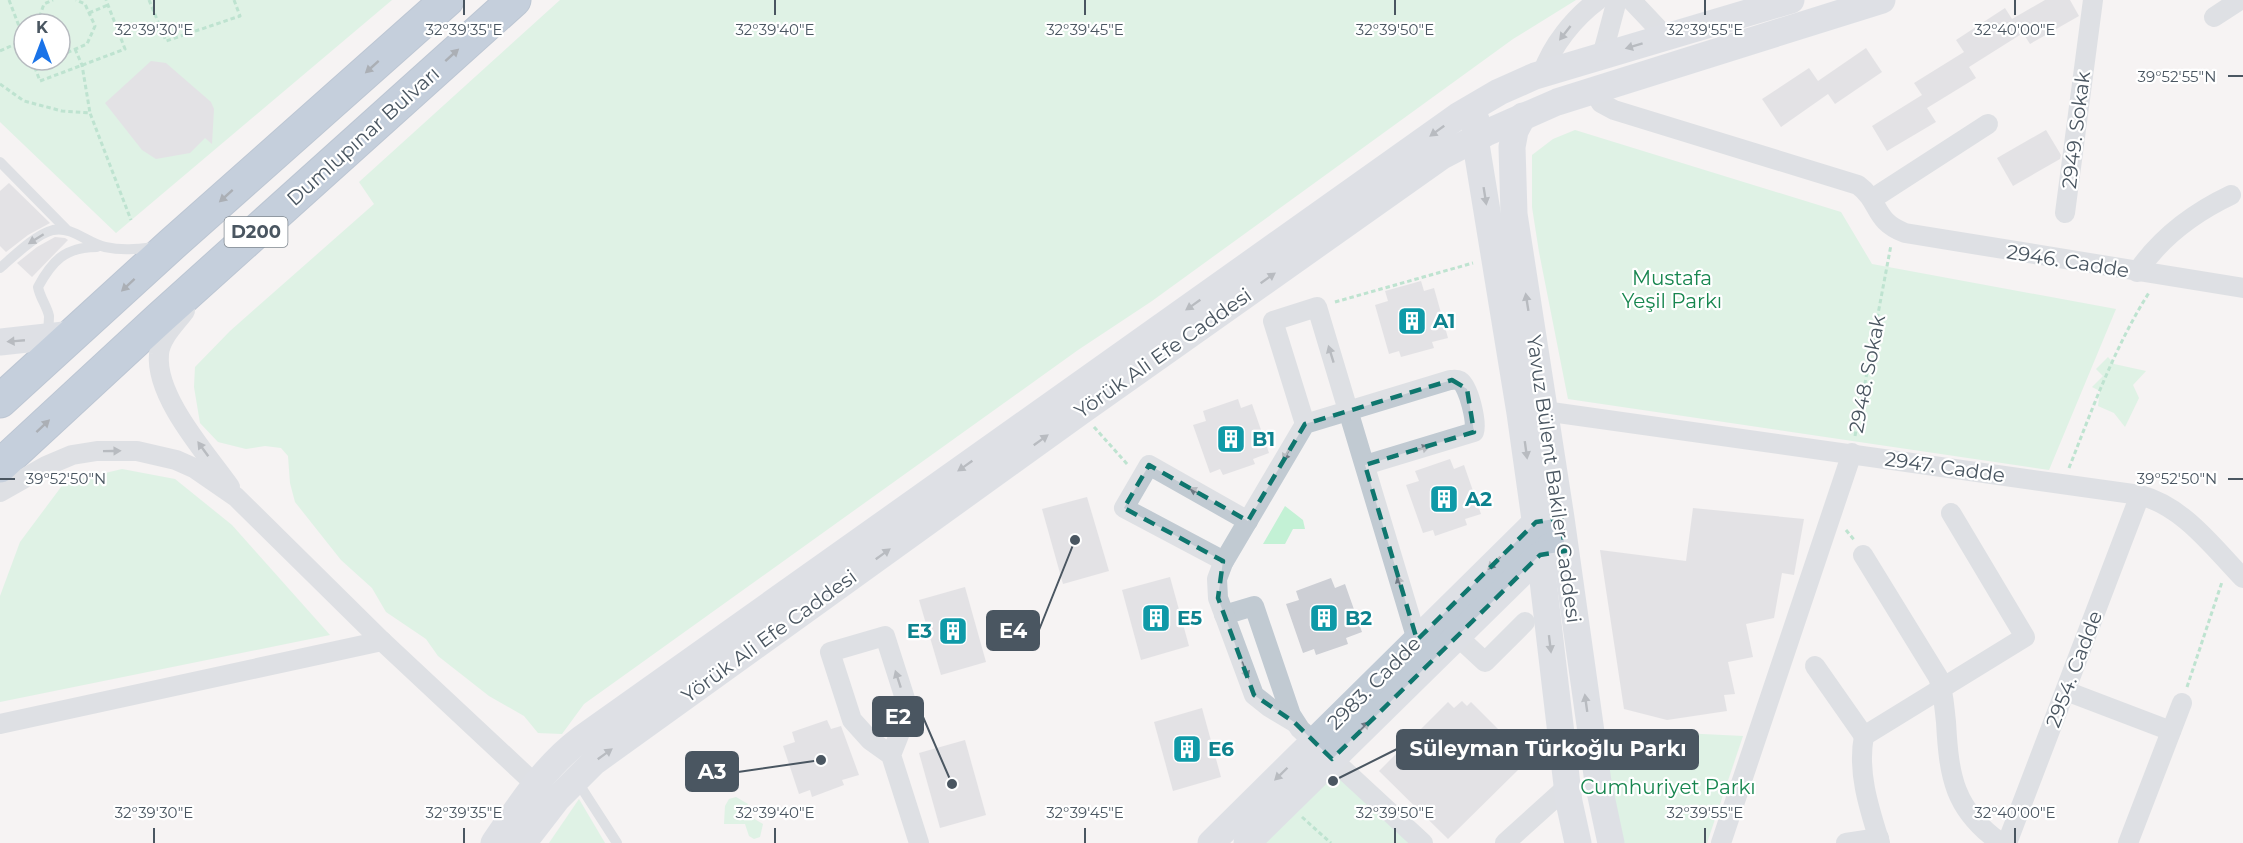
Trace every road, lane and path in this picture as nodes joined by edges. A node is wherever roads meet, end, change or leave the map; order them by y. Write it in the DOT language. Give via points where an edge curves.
graph roads {
  1 [pos="53,0"];
  2 [pos="76,0"];
  3 [pos="106,0"];
  4 [pos="149,0"];
  5 [pos="234,0"];
  6 [pos="447,0"];
  7 [pos="514,0"];
  8 [pos="1598,0"];
  9 [pos="1617,0"];
  10 [pos="1631,0"];
  11 [pos="1791,0"];
  12 [pos="1882,0"];
  13 [pos="2093,0"];
  14 [pos="2240,0"];
  15 [pos="108,5"];
  16 [pos="41,12"];
  17 [pos="89,13"];
  18 [pos="2214,17"];
  19 [pos="1666,37"];
  20 [pos="75,50"];
  21 [pos="72,51"];
  22 [pos="1602,56"];
  23 [pos="82,65"];
  24 [pos="72,69"];
  25 [pos="37,72"];
  26 [pos="64,72"];
  27 [pos="1542,74"];
  28 [pos="0,84"];
  29 [pos="1594,91"];
  30 [pos="1492,96"];
  31 [pos="90,113"];
  32 [pos="1523,116"];
  33 [pos="1988,124"];
  34 [pos="1475,138"];
  35 [pos="0,162"];
  36 [pos="2230,195"];
  37 [pos="1872,199"];
  38 [pos="2065,213"];
  39 [pos="131,220"];
  40 [pos="1894,228"];
  41 [pos="66,229"];
  42 [pos="171,245"];
  43 [pos="103,246"];
  44 [pos="1495,257"];
  45 [pos="222,263"];
  46 [pos="0,268"];
  47 [pos="2137,272"];
  48 [pos="2160,276"];
  49 [pos="2243,288"];
  50 [pos="1317,307"];
  51 [pos="0,342"];
  52 [pos="56,343"];
  53 [pos="0,401"];
  54 [pos="1348,410"];
  55 [pos="1080,412"];
  56 [pos="1532,412"];
  57 [pos="1305,424"];
  58 [pos="1852,453"];
  59 [pos="1365,465"];
  60 [pos="0,466"];
  61 [pos="1141,479"];
  62 [pos="2063,483"];
  63 [pos="0,492"];
  64 [pos="2140,495"];
  65 [pos="236,497"];
  66 [pos="1952,513"];
  67 [pos="1831,516"];
  68 [pos="1548,520"];
  69 [pos="1248,521"];
  70 [pos="1553,553"];
  71 [pos="1863,555"];
  72 [pos="1224,561"];
  73 [pos="2229,564"];
  74 [pos="2243,578"];
  75 [pos="1224,615"];
  76 [pos="1526,622"];
  77 [pos="1457,636"];
  78 [pos="1417,640"];
  79 [pos="382,641"];
  80 [pos="1815,666"];
  81 [pos="1942,688"];
  82 [pos="2066,691"];
  83 [pos="2182,703"];
  84 [pos="1294,722"];
  85 [pos="0,724"];
  86 [pos="2171,731"];
  87 [pos="1864,736"];
  88 [pos="1323,750"];
  89 [pos="891,754"];
  90 [pos="576,779"];
  91 [pos="1567,787"];
  92 [pos="546,791"];
  93 [pos="1287,804"];
  94 [pos="1879,841"];
  95 [pos="494,843"];
  96 [pos="523,843"];
  97 [pos="617,843"];
  98 [pos="919,843"];
  99 [pos="1211,843"];
  100 [pos="1247,843"];
  101 [pos="1331,843"];
  102 [pos="1423,843"];
  103 [pos="1505,843"];
  104 [pos="1578,843"];
  105 [pos="1611,843"];
  106 [pos="1721,843"];
  107 [pos="1846,843"];
  108 [pos="2001,843"];
  109 [pos="2007,843"];
  110 [pos="2128,843"];
  1 -- 16 [label="path" via="44,4"];
  2 -- 17 [label="path" via="85,4"];
  3 -- 15 [label="path"];
  4 -- 5 [label="path" via="166,41 240,16"];
  6 -- 42 [label="highway, D200, one-way"];
  45 -- 7 [label="highway, Dumlupınar Bulvarı / D200, one-way"];
  8 -- 27 [label="street, one-way" via="1562,38"];
  9 -- 22 [label="street"];
  10 -- 19 [label="street"];
  11 -- 19 [label="street, Yörük Ali Efe Caddesi"];
  12 -- 29 [label="street, Yörük Ali Efe Caddesi"];
  13 -- 38 [label="street, 2949. Sokak"];
  14 -- 18 [label="street"];
  15 -- 17 [label="path"];
  15 -- 23 [label="path" via="125,49"];
  17 -- 20 [label="path" via="95,26 87,44"];
  19 -- 22 [label="street, Yörük Ali Efe Caddesi, one-way"];
  20 -- 21 [label="path"];
  20 -- 23 [label="path"];
  22 -- 27 [label="street, Yörük Ali Efe Caddesi"];
  22 -- 29 [label="street"];
  23 -- 24 [label="path"];
  23 -- 31 [label="path"];
  25 -- 26 [label="path" via="40,81"];
  27 -- 30 [label="street, Yörük Ali Efe Caddesi"];
  28 -- 31 [label="path" via="24,101 62,111"];
  29 -- 32 [label="street, Yörük Ali Efe Caddesi"];
  29 -- 37 [label="street" via="1601,103 1614,110 1858,185"];
  30 -- 34 [label="street" via="1478,114"];
  30 -- 92 [label="street, Yörük Ali Efe Caddesi, one-way" via="1453,119 591,732 568,749"];
  31 -- 39 [label="path"];
  32 -- 34 [label="street, Yörük Ali Efe Caddesi"];
  56 -- 32 [label="street, Yavuz Bülent Bakiler Caddesi, one-way" via="1511,180 1513,138"];
  33 -- 37 [label="street"];
  34 -- 44 [label="street, Yavuz Bülent Bakiler Caddesi, one-way"];
  55 -- 34 [label="street, Yörük Ali Efe Caddesi, one-way" via="1398,185"];
  35 -- 41 [label="lane"];
  36 -- 47 [label="street" via="2174,231"];
  37 -- 40 [label="street" via="1879,216"];
  40 -- 47 [label="street, 2946. Cadde" via="1912,235"];
  40 -- 58 [label="path, 2948. Sokak"];
  41 -- 43 [label="lane"];
  41 -- 46 [label="lane, one-way" via="51,230"];
  42 -- 43 [label="lane" via="124,251"];
  42 -- 52 [label="highway, D200, one-way"];
  43 -- 52 [label="lane" via="70,251 49,267 38,287"];
  44 -- 50 [label="path"];
  44 -- 56 [label="street, Yavuz Bülent Bakiler Caddesi"];
  60 -- 45 [label="highway, Dumlupınar Bulvarı / D200, one-way"];
  65 -- 45 [label="street, one-way" via="169,400 160,372 159,353 164,339"];
  47 -- 48 [label="street, 2946. Cadde"];
  48 -- 49 [label="street, 2946. Cadde"];
  48 -- 62 [label="path" via="2114,357"];
  54 -- 50 [label="street, one-way"];
  50 -- 57 [label="street" via="1273,321"];
  52 -- 51 [label="street, one-way"];
  52 -- 53 [label="highway, D200"];
  54 -- 57 [label="street"];
  54 -- 59 [label="street"];
  59 -- 54 [label="street, one-way" via="1474,432 1476,424 1467,389 1458,380 1450,380"];
  55 -- 61 [label="path"];
  90 -- 55 [label="street, Yörük Ali Efe Caddesi, one-way"];
  56 -- 58 [label="street, 2947. Cadde"];
  56 -- 68 [label="street, Yavuz Bülent Bakiler Caddesi"];
  57 -- 69 [label="street, one-way"];
  58 -- 62 [label="street, 2947. Cadde"];
  58 -- 67 [label="street, 2948. Sokak"];
  78 -- 59 [label="street, one-way"];
  69 -- 61 [label="street, one-way" via="1149,465"];
  61 -- 72 [label="street" via="1124,508"];
  62 -- 64 [label="street, 2947. Cadde"];
  63 -- 65 [label="street, one-way" via="72,455 137,451 194,468"];
  64 -- 73 [label="street, 2947. Cadde" via="2177,512"];
  64 -- 82 [label="street, 2954. Cadde"];
  65 -- 79 [label="street"];
  66 -- 81 [label="street" via="2025,637"];
  67 -- 71 [label="path" via="1850,534"];
  67 -- 106 [label="street, 2948. Sokak"];
  68 -- 70 [label="street, Yavuz Bülent Bakiler Caddesi"];
  68 -- 78 [label="street, 2983. Cadde, one-way"];
  69 -- 72 [label="street"];
  70 -- 77 [label="street, 2983. Cadde"];
  70 -- 91 [label="street, Yavuz Bülent Bakiler Caddesi, one-way"];
  105 -- 70 [label="street, Yavuz Bülent Bakiler Caddesi, one-way"];
  71 -- 81 [label="street"];
  72 -- 75 [label="street" via="1217,589"];
  73 -- 74 [label="street, 2947. Cadde"];
  73 -- 83 [label="path"];
  75 -- 84 [label="street, one-way" via="1254,695"];
  75 -- 84 [label="street" via="1254,606"];
  76 -- 77 [label="street" via="1485,662"];
  88 -- 77 [label="street, 2983. Cadde, one-way"];
  78 -- 88 [label="street, 2983. Cadde"];
  79 -- 85 [label="street"];
  79 -- 92 [label="street"];
  80 -- 87 [label="street"];
  81 -- 87 [label="street"];
  81 -- 108 [label="street" via="1954,786 1968,813"];
  82 -- 86 [label="street"];
  82 -- 109 [label="street, 2954. Cadde"];
  83 -- 86 [label="street"];
  84 -- 88 [label="street"];
  86 -- 110 [label="street"];
  87 -- 94 [label="street" via="1862,773"];
  88 -- 93 [label="street, 2983. Cadde"];
  88 -- 99 [label="street, 2983. Cadde, one-way"];
  88 -- 102 [label="street"];
  89 -- 89 [label="street, one-way" via="907,705 885,636 830,652 852,720 870,740"];
  89 -- 98 [label="street"];
  90 -- 92 [label="street, Yörük Ali Efe Caddesi"];
  90 -- 97 [label="lane"];
  91 -- 103 [label="street"];
  91 -- 104 [label="street, Yavuz Bülent Bakiler Caddesi"];
  92 -- 95 [label="street, Yörük Ali Efe Caddesi"];
  92 -- 96 [label="street, Yörük Ali Efe Caddesi"];
  93 -- 100 [label="street, 2983. Cadde"];
  93 -- 101 [label="path"];
  94 -- 107 [label="street"];
}
